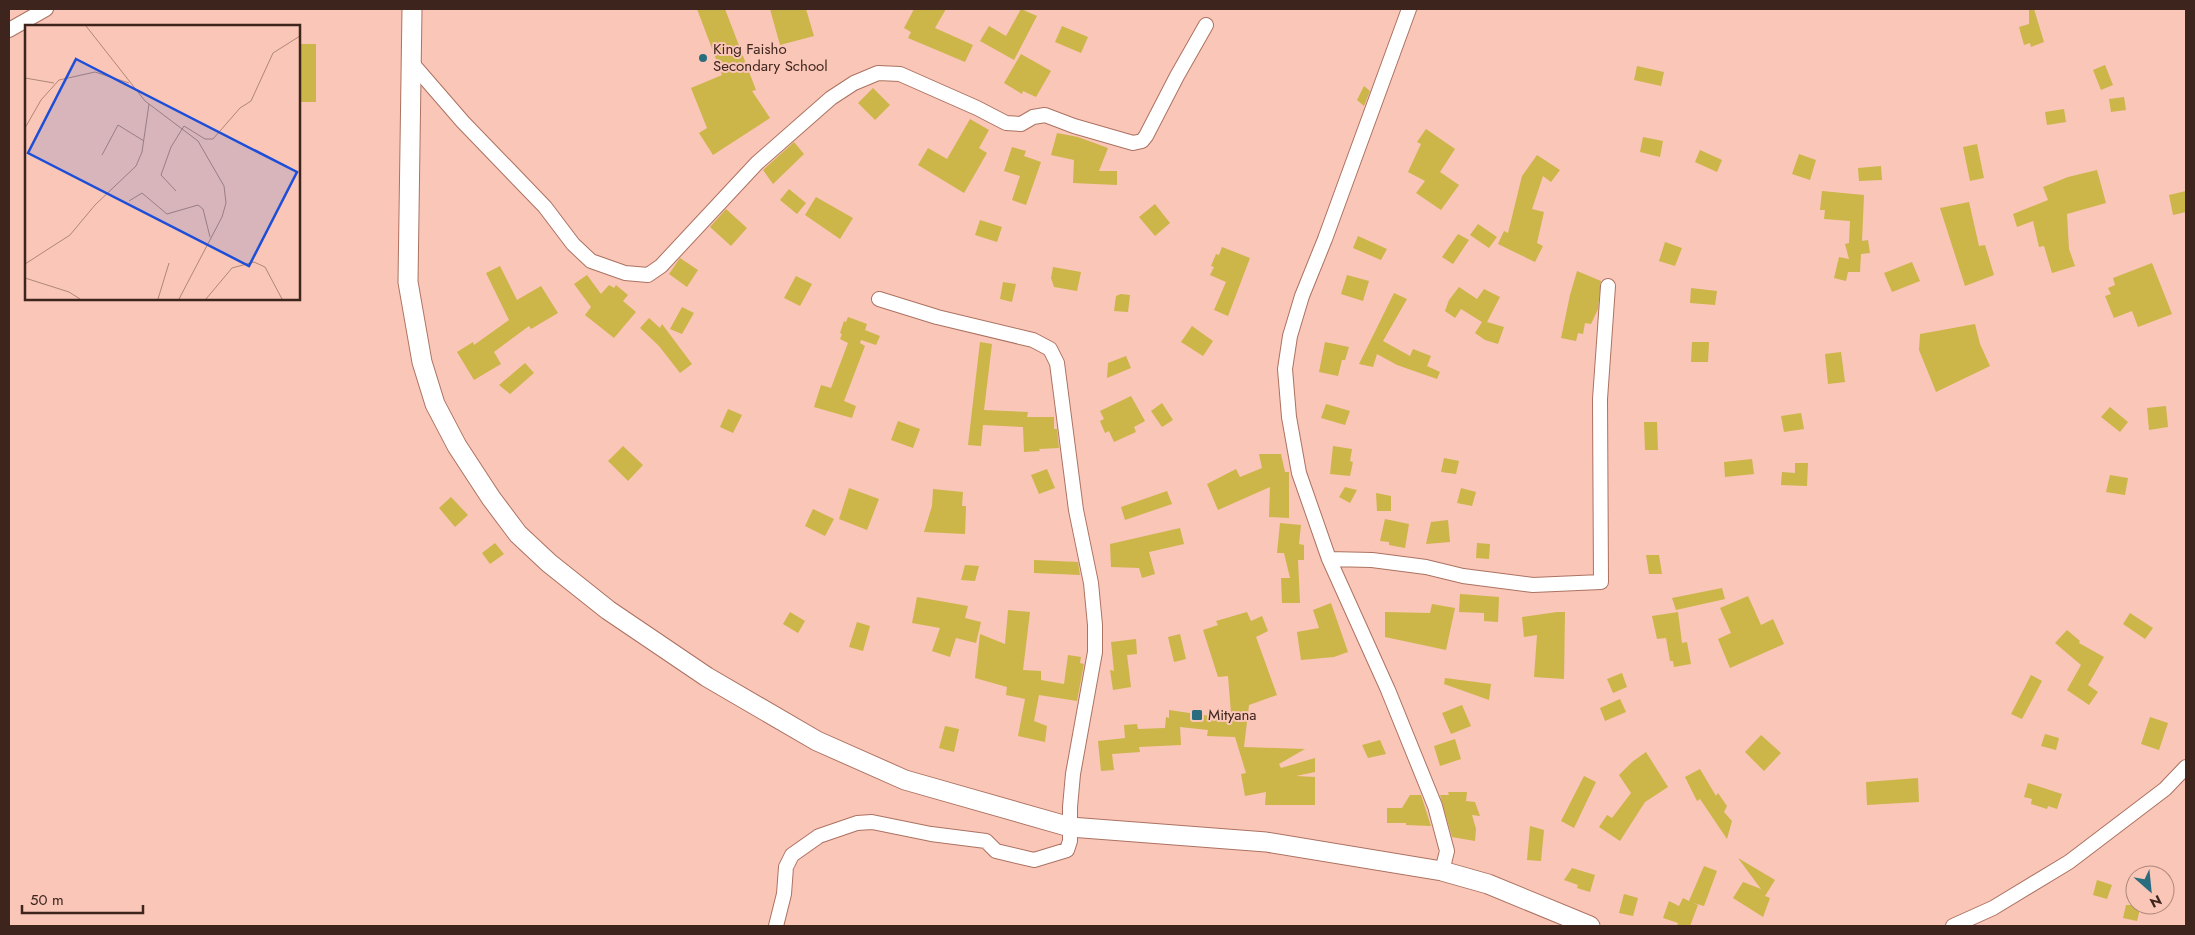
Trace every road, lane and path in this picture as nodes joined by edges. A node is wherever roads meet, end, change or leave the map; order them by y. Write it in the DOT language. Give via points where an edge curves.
graph roads {
  1 [pos="46,9"];
  2 [pos="412,9"];
  3 [pos="1409,9"];
  4 [pos="1206,25"];
  5 [pos="9,30"];
  6 [pos="411,62"];
  7 [pos="1608,286"];
  8 [pos="879,299"];
  9 [pos="1330,559"];
  10 [pos="2186,768"];
  11 [pos="1070,827"];
  12 [pos="1442,871"];
  13 [pos="776,926"];
  14 [pos="1590,926"];
  15 [pos="1953,926"];
  1 -- 5 [label="street"];
  2 -- 6 [label="main road"];
  3 -- 9 [label="street" via="1302,296 1290,336 1285,370 1299,474"];
  4 -- 6 [label="street" via="1146,136 1142,141 1133,143 1044,115 1021,124 1006,123 900,74 878,73 854,83 757,163 661,266 648,274 625,273 591,261"];
  6 -- 11 [label="main road" via="408,282 422,362 435,404 457,446 518,534 608,610 707,677 817,741 906,780"];
  7 -- 9 [label="street" via="1600,399 1601,582 1533,585 1372,560"];
  8 -- 11 [label="street" via="1044,344 1057,363 1095,625 1095,652 1073,774"];
  9 -- 12 [label="street" via="1435,806 1447,851"];
  10 -- 15 [label="street" via="2165,789 2069,862 1993,908"];
  11 -- 12 [label="main road" via="1266,842"];
  11 -- 13 [label="street" via="1067,850 1034,860 996,851 986,841 972,838 931,834 872,822 845,826 819,836 792,855 786,867 784,894"];
  12 -- 14 [label="main road" via="1488,884"];
}
